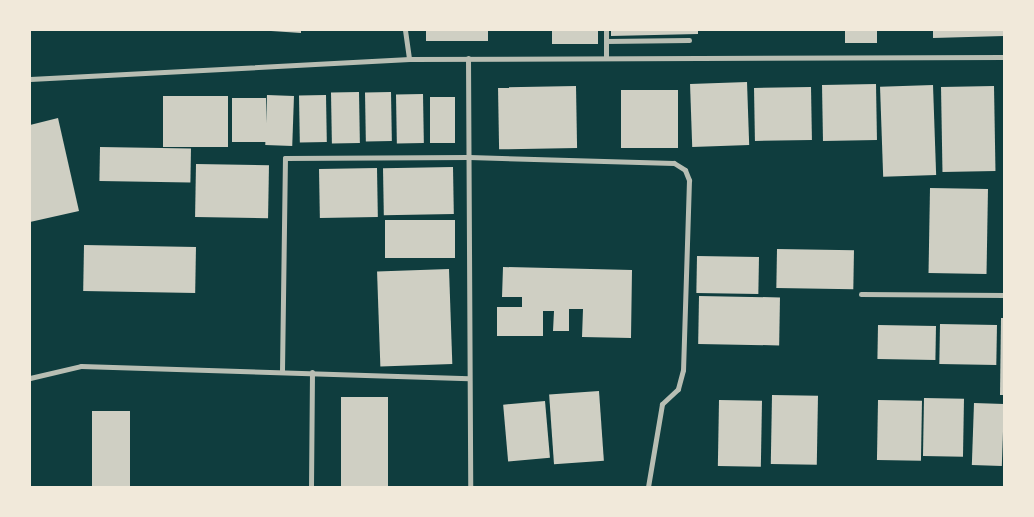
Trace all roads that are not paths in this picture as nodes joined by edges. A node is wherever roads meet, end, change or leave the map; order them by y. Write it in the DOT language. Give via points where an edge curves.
graph roads {
  1 [pos="405,30"];
  2 [pos="606,30"];
  3 [pos="689,40"];
  4 [pos="606,41"];
  5 [pos="1004,57"];
  6 [pos="468,58"];
  7 [pos="606,58"];
  8 [pos="409,59"];
  9 [pos="30,79"];
  10 [pos="469,156"];
  11 [pos="861,294"];
  12 [pos="1004,295"];
  13 [pos="282,371"];
  14 [pos="312,372"];
  15 [pos="30,378"];
  16 [pos="470,378"];
  17 [pos="312,487"];
  18 [pos="470,487"];
  19 [pos="648,487"];
  1 -- 8 [label="street"];
  2 -- 4 [label="street"];
  3 -- 4 [label="street"];
  4 -- 7 [label="street"];
  5 -- 7 [label="street"];
  6 -- 7 [label="street"];
  6 -- 8 [label="street"];
  6 -- 10 [label="street"];
  8 -- 9 [label="street"];
  10 -- 13 [label="street" via="286,158"];
  10 -- 16 [label="street"];
  10 -- 19 [label="street" via="674,163 685,170 689,180 683,370 678,389 662,404"];
  11 -- 12 [label="street"];
  13 -- 14 [label="street"];
  13 -- 15 [label="street" via="81,366"];
  14 -- 16 [label="street"];
  14 -- 17 [label="street"];
  16 -- 18 [label="street"];
}
